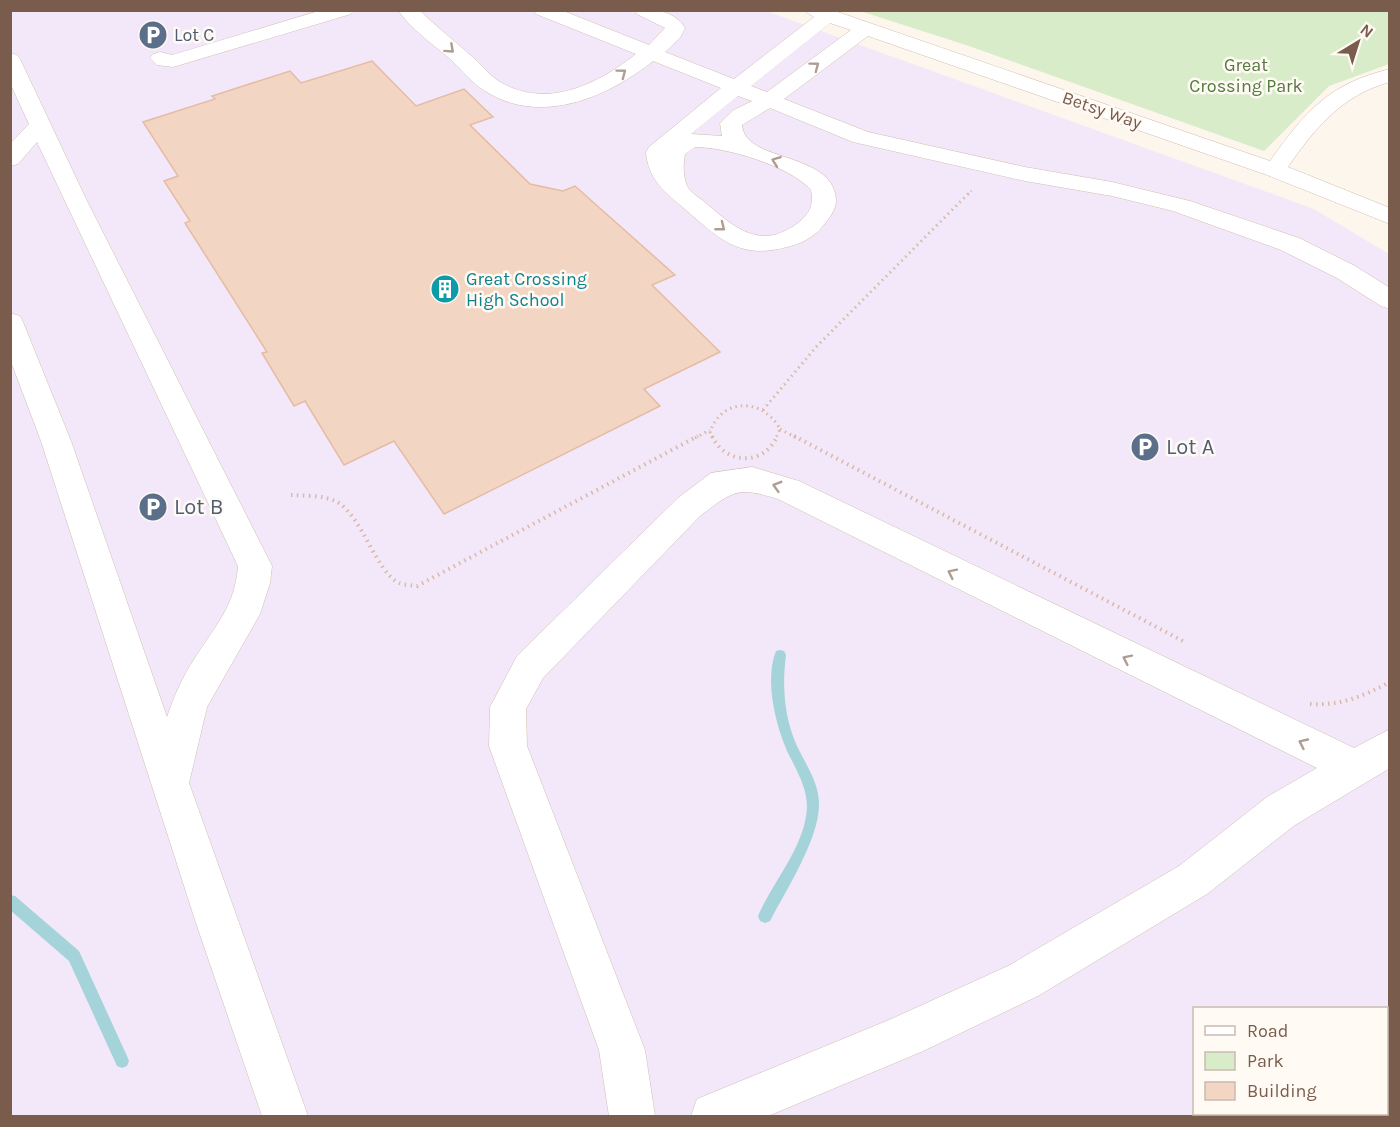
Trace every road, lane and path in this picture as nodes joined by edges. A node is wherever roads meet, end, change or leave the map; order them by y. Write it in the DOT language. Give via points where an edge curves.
graph roads {
  1 [pos="344,10"];
  2 [pos="407,10"];
  3 [pos="543,10"];
  4 [pos="644,10"];
  5 [pos="820,13"];
  6 [pos="865,29"];
  7 [pos="649,53"];
  8 [pos="160,58"];
  9 [pos="10,59"];
  10 [pos="1389,75"];
  11 [pos="736,88"];
  12 [pos="768,101"];
  13 [pos="10,124"];
  14 [pos="40,124"];
  15 [pos="746,149"];
  16 [pos="10,159"];
  17 [pos="1275,170"];
  18 [pos="978,184"];
  19 [pos="676,189"];
  20 [pos="1389,218"];
  21 [pos="1389,300"];
  22 [pos="10,322"];
  23 [pos="763,410"];
  24 [pos="780,429"];
  25 [pos="710,430"];
  26 [pos="291,495"];
  27 [pos="1191,646"];
  28 [pos="1389,682"];
  29 [pos="1303,703"];
  30 [pos="1373,758"];
  31 [pos="172,783"];
  32 [pos="285,1116"];
  33 [pos="632,1116"];
  34 [pos="714,1116"];
  1 -- 8 [label="street" via="173,61"];
  2 -- 7 [label="street, one-way" via="495,88 527,99 559,100 586,95"];
  3 -- 7 [label="street"];
  4 -- 7 [label="street" via="675,28"];
  5 -- 6 [label="street, Betsy Way"];
  5 -- 11 [label="street"];
  12 -- 6 [label="street, one-way"];
  6 -- 17 [label="street, Betsy Way"];
  7 -- 11 [label="street"];
  9 -- 14 [label="street"];
  10 -- 17 [label="street" via="1354,87 1327,106 1296,139"];
  11 -- 12 [label="street"];
  11 -- 19 [label="street" via="657,152 660,174"];
  12 -- 15 [label="street" via="731,123 734,139"];
  12 -- 21 [label="street" via="870,140 1181,206 1290,244"];
  13 -- 14 [label="street"];
  14 -- 16 [label="street"];
  14 -- 31 [label="street" via="255,566 256,581 250,601 236,630 199,682 181,723"];
  15 -- 19 [label="street" via="708,139 676,148 671,154 670,170"];
  19 -- 15 [label="street, one-way" via="728,233 753,243 792,238 809,227 822,211 822,189 793,168"];
  17 -- 20 [label="street, Betsy Way"];
  18 -- 23 [label="path" via="816,347"];
  22 -- 31 [label="street" via="56,441"];
  23 -- 24 [label="path" via="776,420"];
  23 -- 25 [label="path" via="732,407 717,415"];
  24 -- 25 [label="path" via="778,442 766,454 741,459 715,446"];
  24 -- 27 [label="path"];
  25 -- 26 [label="path" via="417,586 398,584 350,513 337,502"];
  28 -- 29 [label="path" via="1362,698 1326,706"];
  30 -- 33 [label="street, one-way" via="1111,651 788,490 752,479 722,482 688,507 565,630 530,668 508,707 508,746 622,1050"];
  30 -- 34 [label="street" via="1281,812 1193,880 1023,981 905,1036"];
  31 -- 32 [label="street"];
}
